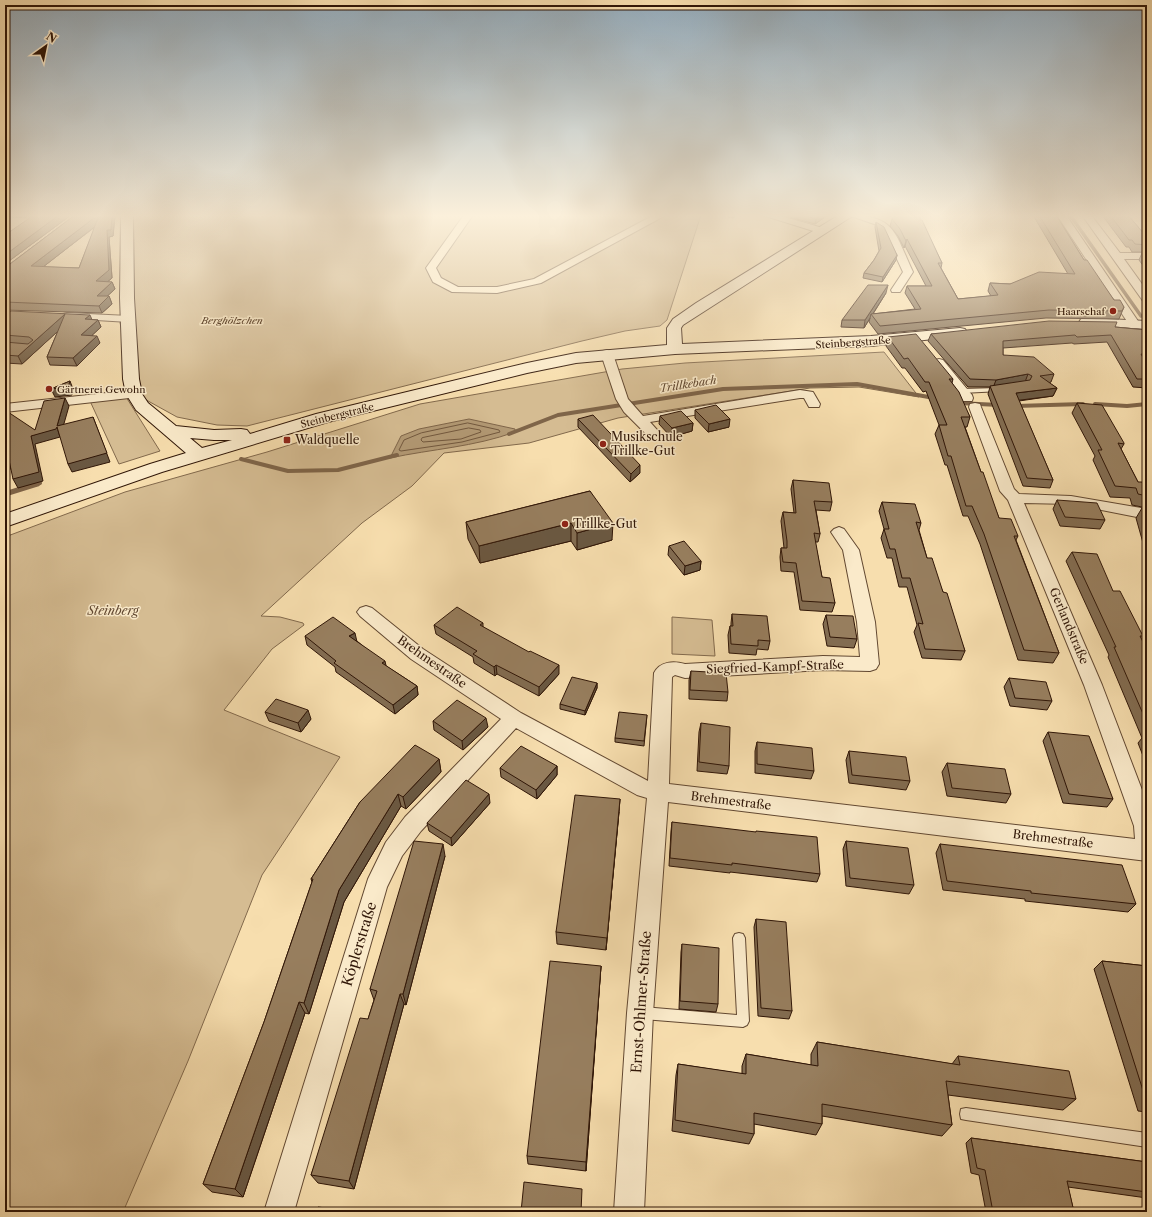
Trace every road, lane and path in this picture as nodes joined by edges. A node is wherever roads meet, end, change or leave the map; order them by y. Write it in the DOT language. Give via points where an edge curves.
graph roads {
  1 [pos="127,272"];
  2 [pos="433,272"];
  3 [pos="554,272"];
  4 [pos="757,272"];
  5 [pos="908,272"];
  6 [pos="1102,272"];
  7 [pos="1128,272"];
  8 [pos="896,290"];
  9 [pos="1147,299"];
  10 [pos="52,316"];
  11 [pos="129,319"];
  12 [pos="1074,322"];
  13 [pos="1140,325"];
  14 [pos="977,330"];
  15 [pos="916,337"];
  16 [pos="675,349"];
  17 [pos="607,354"];
  18 [pos="1006,389"];
  19 [pos="134,394"];
  20 [pos="968,399"];
  21 [pos="814,404"];
  22 [pos="5,408"];
  23 [pos="641,420"];
  24 [pos="173,431"];
  25 [pos="652,432"];
  26 [pos="268,434"];
  27 [pos="199,455"];
  28 [pos="1015,498"];
  29 [pos="1147,514"];
  30 [pos="5,521"];
  31 [pos="839,532"];
  32 [pos="366,612"];
  33 [pos="514,718"];
  34 [pos="658,792"];
  35 [pos="1147,851"];
  36 [pos="739,938"];
  37 [pos="640,1013"];
  38 [pos="966,1114"];
  39 [pos="1147,1140"];
  40 [pos="279,1212"];
  41 [pos="629,1212"];
  1 -- 11 [label="main road"];
  2 -- 3 [label="street" via="436,280 456,290 497,290 537,281"];
  4 -- 16 [label="main road" via="678,322 674,328"];
  5 -- 8 [label="street"];
  6 -- 13 [label="street"];
  7 -- 9 [label="street"];
  10 -- 11 [label="street"];
  11 -- 19 [label="main road"];
  12 -- 13 [label="main road"];
  14 -- 15 [label="main road, Steinbergstraße"];
  15 -- 16 [label="main road, Steinbergstraße" via="834,344"];
  15 -- 20 [label="street, Gerlandstraße"];
  16 -- 17 [label="main road, Steinbergstraße"];
  17 -- 23 [label="street" via="626,404"];
  17 -- 26 [label="main road, Steinbergstraße" via="519,370 322,418"];
  18 -- 20 [label="lane"];
  19 -- 22 [label="street"];
  19 -- 24 [label="main road" via="142,406"];
  20 -- 28 [label="street, Gerlandstraße" via="1007,490"];
  21 -- 23 [label="street" via="809,396 800,394"];
  23 -- 25 [label="street"];
  24 -- 26 [label="main road" via="214,435"];
  24 -- 27 [label="main road"];
  26 -- 27 [label="main road, Steinbergstraße"];
  27 -- 30 [label="main road, Steinbergstraße"];
  28 -- 29 [label="street" via="1071,500"];
  28 -- 35 [label="street, Gerlandstraße" via="1094,685 1145,826"];
  31 -- 34 [label="street, Siegfried-Kampf-Straße" via="852,550 866,622 870,664 823,663 685,671 674,668 663,673"];
  32 -- 33 [label="street, Brehmestraße" via="417,654"];
  33 -- 34 [label="street, Brehmestraße" via="644,789"];
  33 -- 40 [label="street, Köplerstraße" via="413,824 394,848 376,886"];
  34 -- 35 [label="street, Brehmestraße"];
  34 -- 37 [label="street, Ernst-Ohlmer-Straße"];
  36 -- 37 [label="lane" via="743,1021"];
  37 -- 41 [label="street, Ernst-Ohlmer-Straße"];
  38 -- 39 [label="lane"];
}
